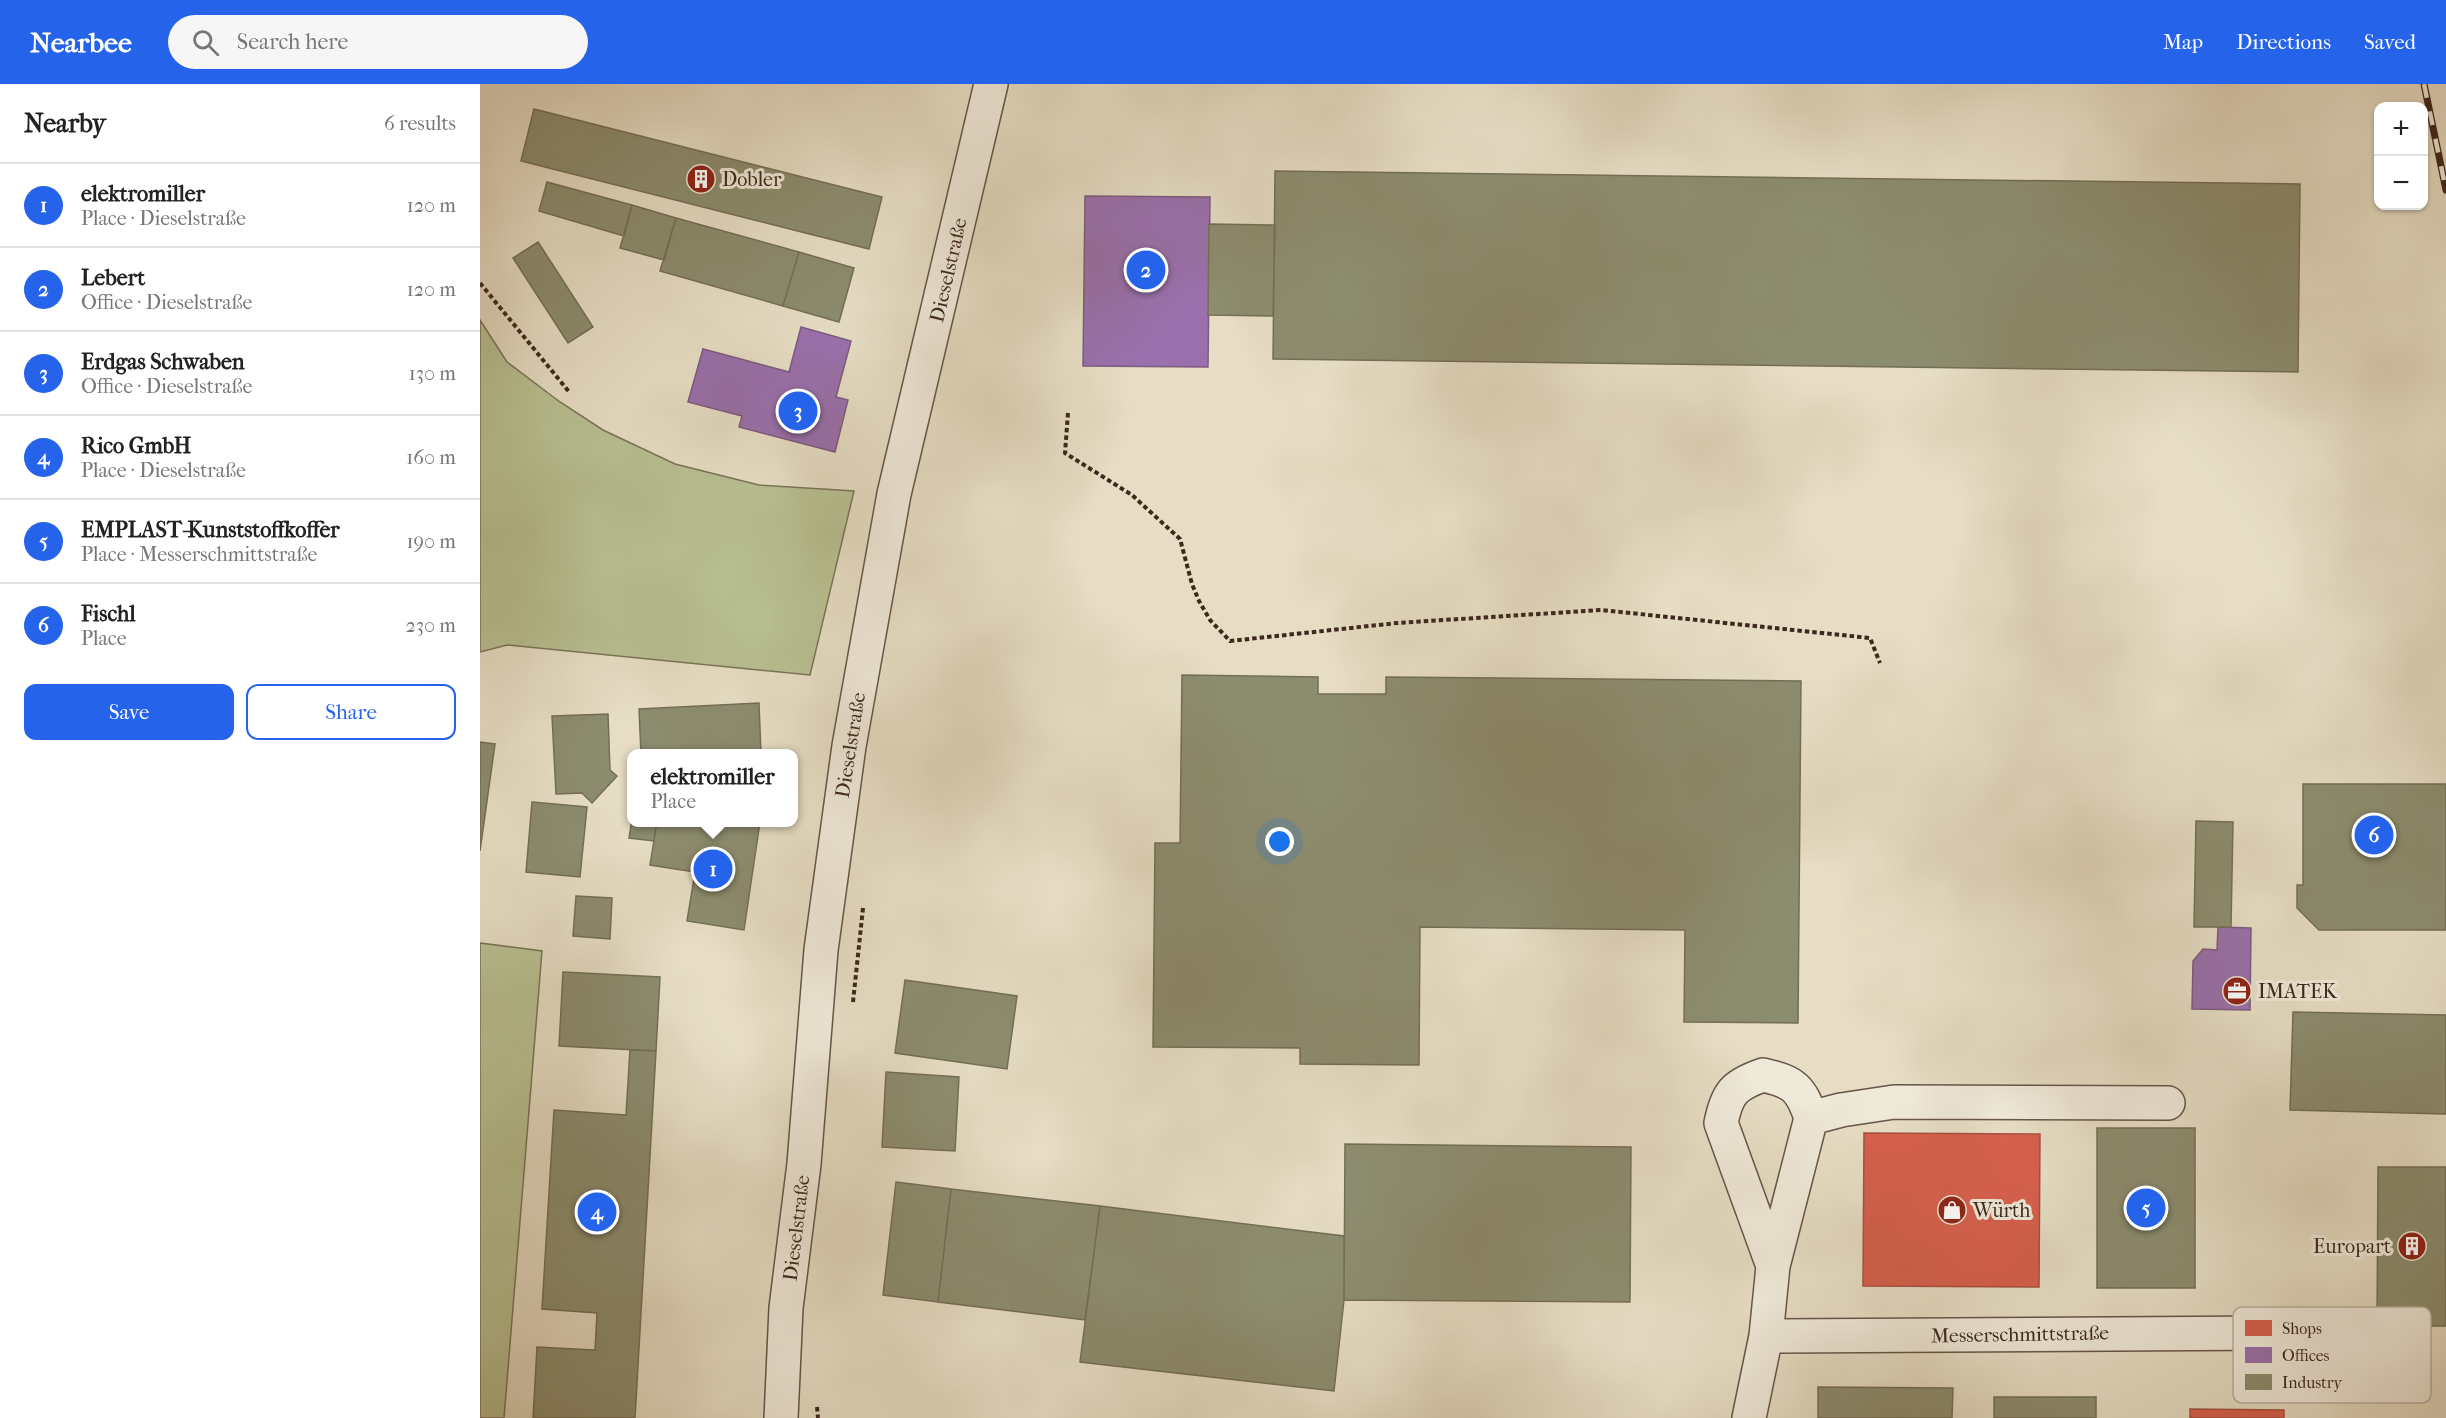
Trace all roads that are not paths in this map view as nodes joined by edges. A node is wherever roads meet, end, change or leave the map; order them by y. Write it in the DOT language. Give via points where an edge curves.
graph roads {
  1 [pos="991,84"];
  2 [pos="2168,1104"];
  3 [pos="1811,1118"];
  4 [pos="1773,1266"];
  5 [pos="2233,1333"];
  6 [pos="1766,1336"];
  7 [pos="782,1418"];
  8 [pos="1749,1418"];
  1 -- 7 [label="street, Dieselstraße" via="894,494 849,746 821,950 804,1164 786,1308"];
  2 -- 3 [label="street" via="1894,1102"];
  3 -- 4 [label="street"];
  3 -- 4 [label="street" via="1804,1095 1786,1080 1763,1076 1741,1083 1726,1101 1721,1124"];
  4 -- 6 [label="street"];
  5 -- 6 [label="street, Messerschmittstraße"];
  6 -- 8 [label="street"];
}
